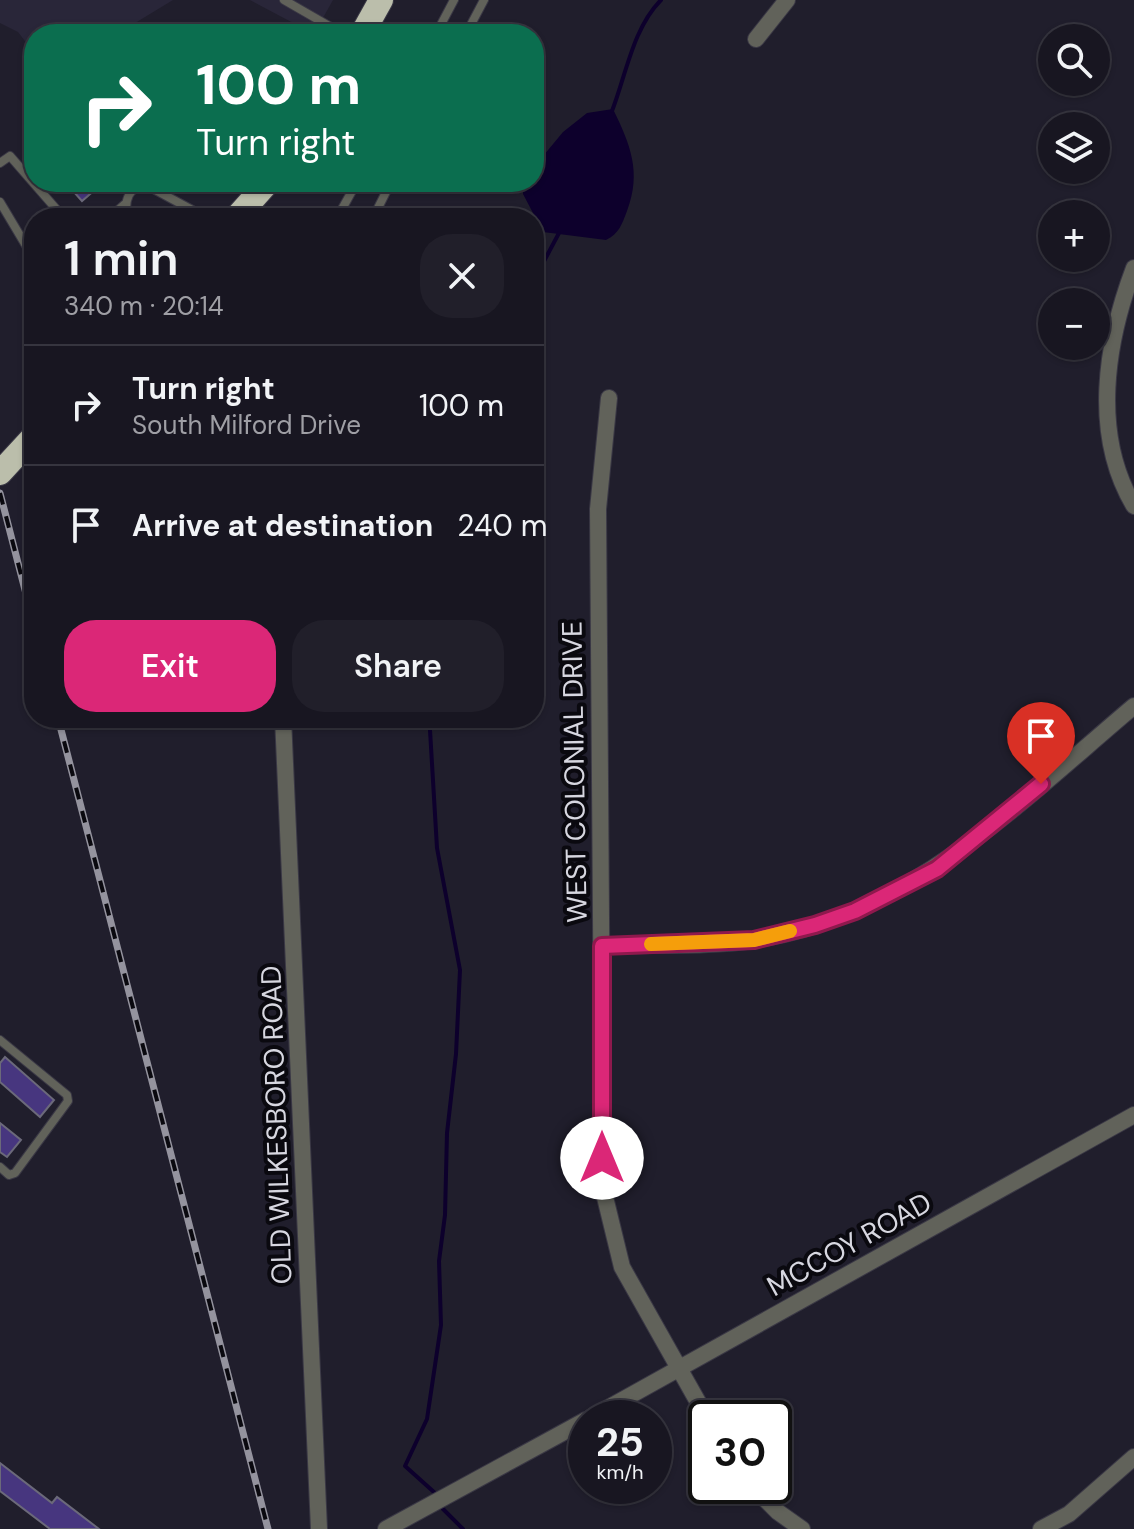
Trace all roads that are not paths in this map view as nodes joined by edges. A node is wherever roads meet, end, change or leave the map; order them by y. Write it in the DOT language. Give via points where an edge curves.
graph roads {
  1 [pos="381,0"];
  2 [pos="454,0"];
  3 [pos="484,0"];
  4 [pos="787,0"];
  5 [pos="289,1"];
  6 [pos="327,24"];
  7 [pos="368,24"];
  8 [pos="441,24"];
  9 [pos="471,24"];
  10 [pos="756,39"];
  11 [pos="0,163"];
  12 [pos="24,172"];
  13 [pos="41,192"];
  14 [pos="131,192"];
  15 [pos="161,192"];
  16 [pos="259,192"];
  17 [pos="0,202"];
  18 [pos="125,204"];
  19 [pos="55,208"];
  20 [pos="120,208"];
  21 [pos="126,208"];
  22 [pos="189,208"];
  23 [pos="245,208"];
  24 [pos="24,242"];
  25 [pos="1134,268"];
  26 [pos="609,398"];
  27 [pos="24,448"];
  28 [pos="0,473"];
  29 [pos="1134,506"];
  30 [pos="1134,706"];
  31 [pos="283,728"];
  32 [pos="602,946"];
  33 [pos="0,1040"];
  34 [pos="1134,1115"];
  35 [pos="0,1167"];
  36 [pos="677,1370"];
  37 [pos="623,1400"];
  38 [pos="696,1400"];
  39 [pos="568,1430"];
  40 [pos="1134,1457"];
  41 [pos="770,1504"];
  42 [pos="319,1529"];
  43 [pos="386,1529"];
  44 [pos="802,1529"];
  45 [pos="1041,1529"];
  1 -- 7 [label="highway"];
  2 -- 8 [label="lane"];
  3 -- 9 [label="lane"];
  4 -- 10 [label="street"];
  5 -- 6 [label="lane"];
  11 -- 12 [label="lane" via="10,156"];
  13 -- 19 [label="lane"];
  14 -- 18 [label="lane"];
  15 -- 22 [label="lane"];
  16 -- 23 [label="highway"];
  17 -- 24 [label="lane"];
  18 -- 20 [label="lane"];
  18 -- 21 [label="lane"];
  25 -- 29 [label="street" via="1114,335 1107,386 1108,422 1125,491"];
  26 -- 32 [label="street, WEST COLONIAL DRIVE" via="598,509"];
  27 -- 28 [label="highway"];
  30 -- 32 [label="street" via="937,869 855,911 754,940"];
  31 -- 42 [label="street, OLD WILKESBORO ROAD"];
  32 -- 36 [label="street, WEST COLONIAL DRIVE" via="603,1189 622,1267"];
  33 -- 35 [label="lane" via="68,1101 15,1173 9,1175"];
  34 -- 36 [label="street, MCCOY ROAD"];
  36 -- 37 [label="street, MCCOY ROAD"];
  36 -- 38 [label="street, WEST COLONIAL DRIVE"];
  39 -- 43 [label="street, MCCOY ROAD"];
  40 -- 45 [label="street" via="1069,1514"];
  41 -- 44 [label="street"];
}
